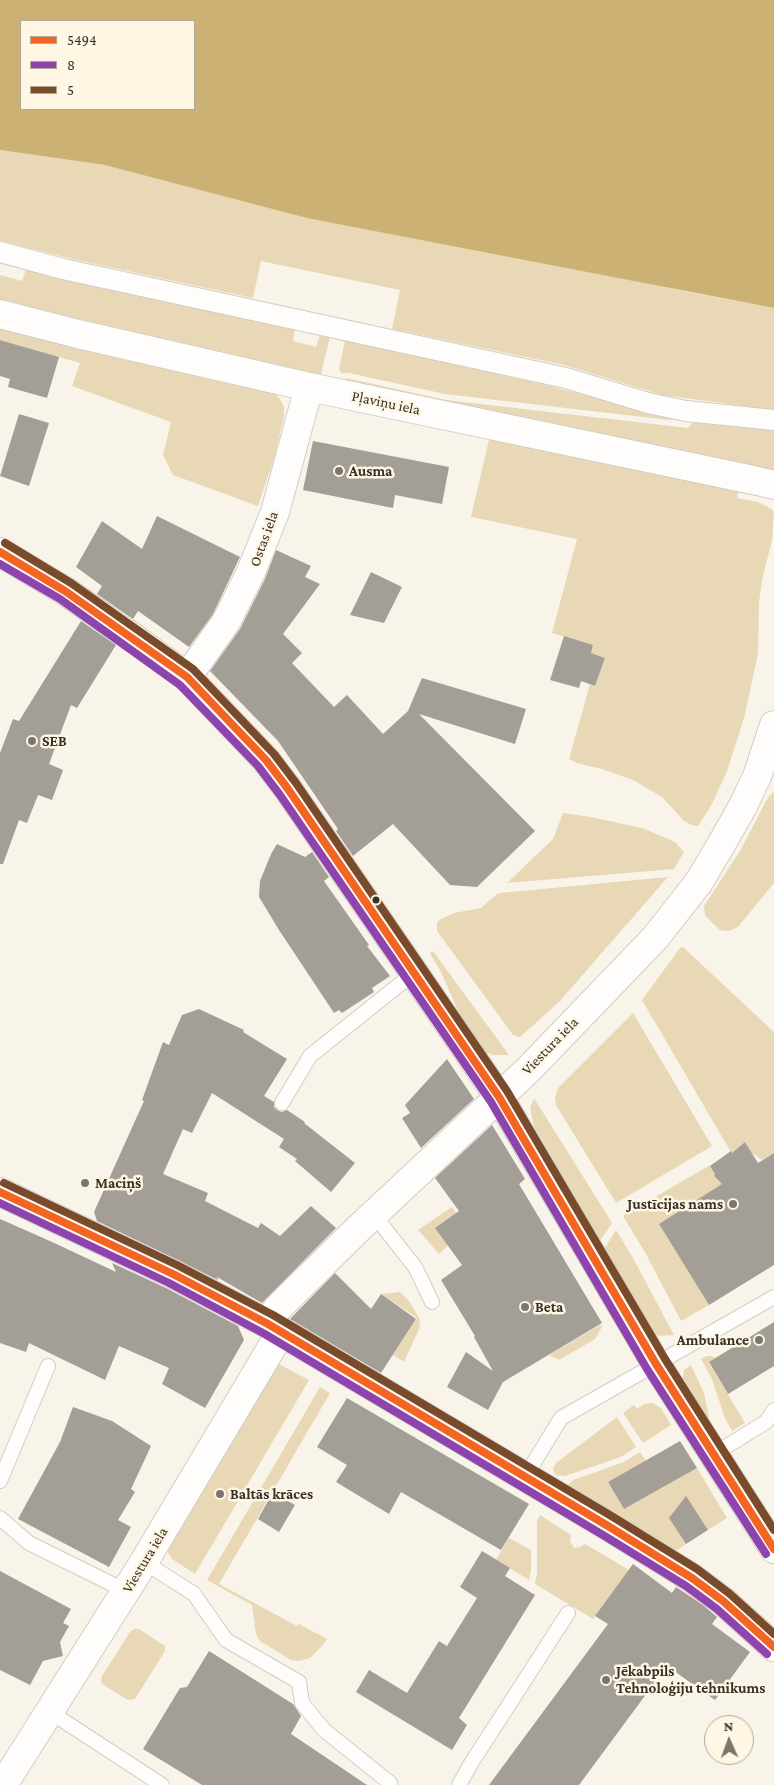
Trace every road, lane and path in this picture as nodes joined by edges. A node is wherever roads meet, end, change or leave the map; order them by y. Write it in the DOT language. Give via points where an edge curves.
graph roads {
  1 [pos="0,252"];
  2 [pos="0,314"];
  3 [pos="309,387"];
  4 [pos="774,420"];
  5 [pos="774,486"];
  6 [pos="0,552"];
  7 [pos="187,678"];
  8 [pos="774,725"];
  9 [pos="414,974"];
  10 [pos="499,1097"];
  11 [pos="282,1103"];
  12 [pos="0,1192"];
  13 [pos="374,1215"];
  14 [pos="774,1296"];
  15 [pos="432,1302"];
  16 [pos="274,1328"];
  17 [pos="656,1364"];
  18 [pos="48,1366"];
  19 [pos="774,1410"];
  20 [pos="714,1454"];
  21 [pos="524,1477"];
  22 [pos="0,1481"];
  23 [pos="0,1518"];
  24 [pos="774,1549"];
  25 [pos="144,1562"];
  26 [pos="126,1592"];
  27 [pos="568,1613"];
  28 [pos="774,1647"];
  29 [pos="50,1712"];
  30 [pos="3,1785"];
  31 [pos="162,1785"];
  32 [pos="389,1785"];
  33 [pos="459,1785"];
  1 -- 4 [label="street" via="63,269 566,378 648,403 686,411"];
  2 -- 3 [label="street, Pļaviņu iela"];
  3 -- 5 [label="street, Pļaviņu iela"];
  3 -- 7 [label="street, Ostas iela" via="275,512 251,572 226,622"];
  6 -- 7 [label="street" via="65,591"];
  7 -- 9 [label="street" via="266,760"];
  8 -- 10 [label="street, Viestura iela" via="758,774 743,806 699,882 656,938"];
  9 -- 10 [label="street"];
  9 -- 11 [label="lane" via="310,1056"];
  10 -- 13 [label="street, Viestura iela"];
  10 -- 17 [label="street"];
  12 -- 16 [label="street" via="173,1274"];
  13 -- 15 [label="lane" via="416,1267"];
  13 -- 16 [label="street, Viestura iela" via="277,1309"];
  14 -- 17 [label="lane"];
  16 -- 21 [label="street"];
  16 -- 25 [label="street, Viestura iela"];
  17 -- 20 [label="street"];
  17 -- 21 [label="lane" via="561,1418"];
  18 -- 22 [label="lane"];
  19 -- 20 [label="lane" via="766,1422"];
  20 -- 24 [label="street"];
  21 -- 28 [label="street" via="692,1578"];
  23 -- 26 [label="lane" via="29,1543"];
  25 -- 26 [label="street, Viestura iela"];
  25 -- 32 [label="lane" via="194,1594 226,1640 299,1682 302,1703 324,1730"];
  26 -- 29 [label="street, Viestura iela"];
  27 -- 33 [label="lane"];
  29 -- 30 [label="street, Viestura iela"];
  29 -- 31 [label="lane"];
}
